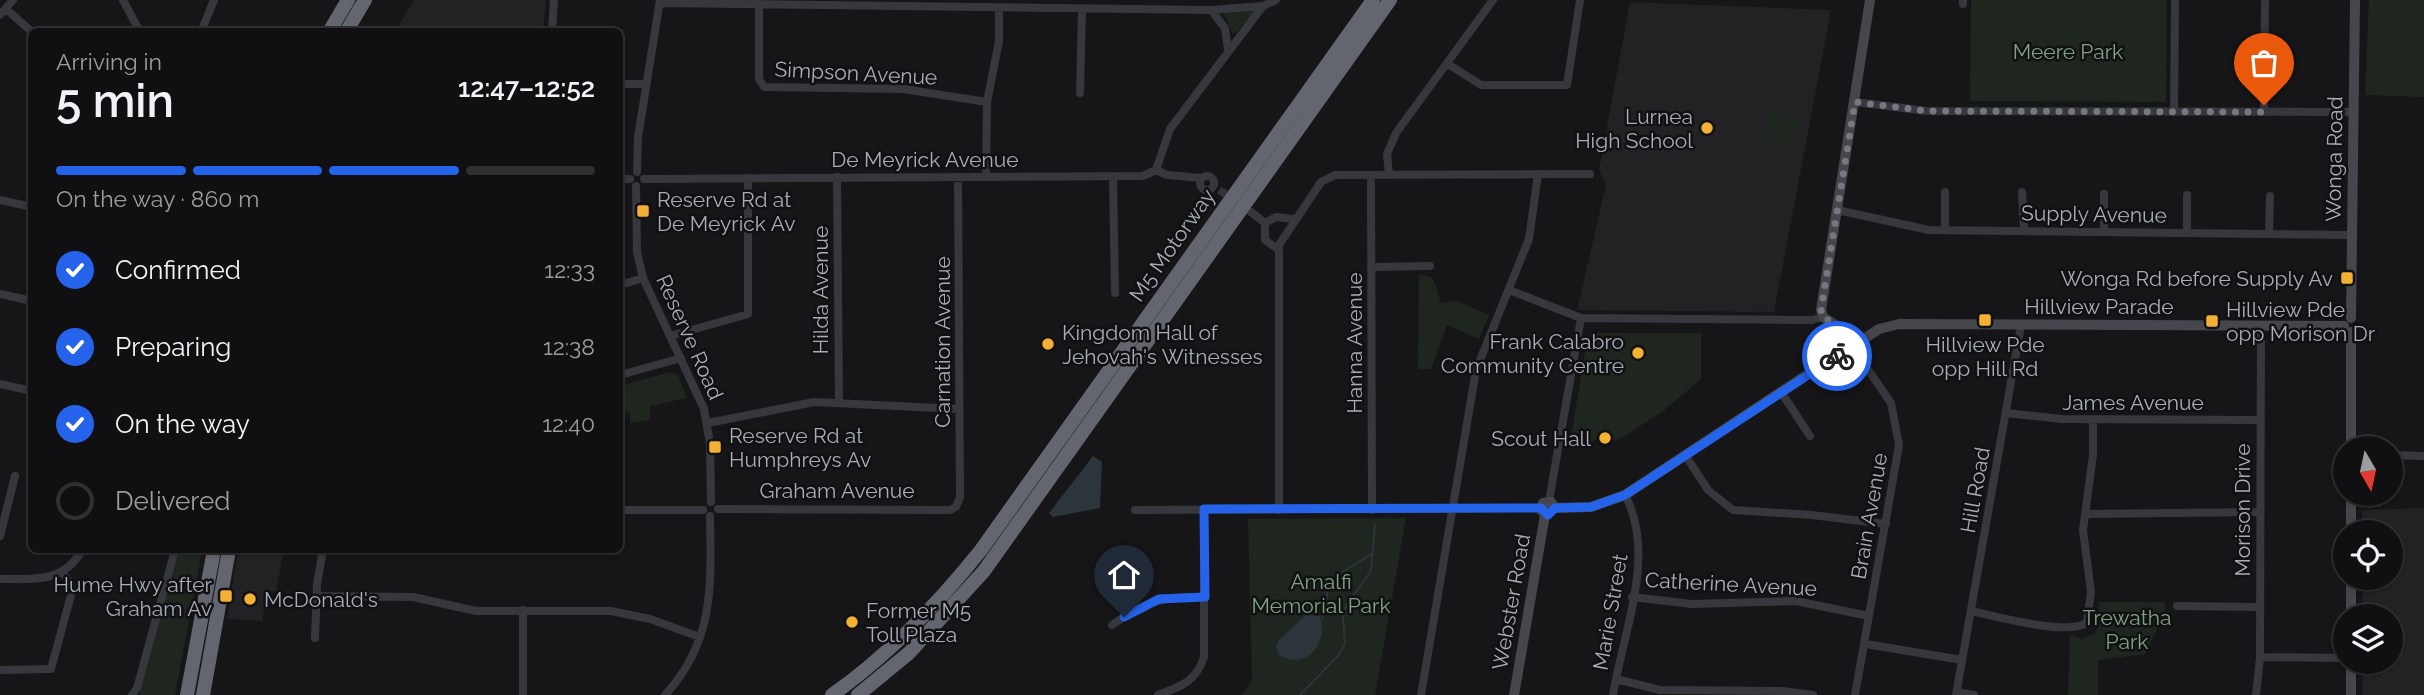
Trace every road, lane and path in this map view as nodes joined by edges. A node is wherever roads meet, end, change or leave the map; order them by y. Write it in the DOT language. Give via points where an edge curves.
graph roads {
  1 [pos="13,0"];
  2 [pos="123,0"];
  3 [pos="214,0"];
  4 [pos="348,0"];
  5 [pos="365,0"];
  6 [pos="554,0"];
  7 [pos="1276,0"];
  8 [pos="1373,0"];
  9 [pos="1390,0"];
  10 [pos="1493,0"];
  11 [pos="1580,0"];
  12 [pos="1870,0"];
  13 [pos="2175,0"];
  14 [pos="2265,0"];
  15 [pos="2355,0"];
  16 [pos="660,1"];
  17 [pos="760,5"];
  18 [pos="1263,6"];
  19 [pos="999,9"];
  20 [pos="1082,9"];
  21 [pos="1211,10"];
  22 [pos="3,12"];
  23 [pos="138,28"];
  24 [pos="203,28"];
  25 [pos="331,28"];
  26 [pos="348,28"];
  27 [pos="552,28"];
  28 [pos="28,29"];
  29 [pos="1228,49"];
  30 [pos="1448,64"];
  31 [pos="645,83"];
  32 [pos="623,84"];
  33 [pos="1080,93"];
  34 [pos="987,102"];
  35 [pos="1855,102"];
  36 [pos="2174,112"];
  37 [pos="2264,112"];
  38 [pos="2354,112"];
  39 [pos="1156,170"];
  40 [pos="637,172"];
  41 [pos="1538,174"];
  42 [pos="1590,174"];
  43 [pos="1389,175"];
  44 [pos="1113,176"];
  45 [pos="1371,176"];
  46 [pos="837,177"];
  47 [pos="958,177"];
  48 [pos="986,177"];
  49 [pos="748,178"];
  50 [pos="644,179"];
  51 [pos="623,180"];
  52 [pos="633,182"];
  53 [pos="1217,188"];
  54 [pos="1945,192"];
  55 [pos="2022,192"];
  56 [pos="2104,194"];
  57 [pos="2187,195"];
  58 [pos="2270,196"];
  59 [pos="0,200"];
  60 [pos="28,206"];
  61 [pos="1837,210"];
  62 [pos="1251,212"];
  63 [pos="1294,219"];
  64 [pos="1265,223"];
  65 [pos="1945,230"];
  66 [pos="2024,231"];
  67 [pos="2104,232"];
  68 [pos="2187,233"];
  69 [pos="2269,234"];
  70 [pos="2353,235"];
  71 [pos="1279,250"];
  72 [pos="1430,266"];
  73 [pos="1371,267"];
  74 [pos="643,278"];
  75 [pos="623,284"];
  76 [pos="1508,290"];
  77 [pos="1115,293"];
  78 [pos="0,294"];
  79 [pos="28,300"];
  80 [pos="1823,317"];
  81 [pos="1581,318"];
  82 [pos="2021,325"];
  83 [pos="2261,325"];
  84 [pos="2349,325"];
  85 [pos="670,336"];
  86 [pos="1852,346"];
  87 [pos="681,358"];
  88 [pos="623,374"];
  89 [pos="0,384"];
  90 [pos="28,390"];
  91 [pos="1781,392"];
  92 [pos="839,403"];
  93 [pos="959,409"];
  94 [pos="2006,413"];
  95 [pos="2093,420"];
  96 [pos="2260,420"];
  97 [pos="708,424"];
  98 [pos="1810,436"];
  99 [pos="2351,436"];
  100 [pos="2403,455"];
  101 [pos="1685,456"];
  102 [pos="2424,456"];
  103 [pos="15,476"];
  104 [pos="1625,495"];
  105 [pos="714,506"];
  106 [pos="956,507"];
  107 [pos="1453,508"];
  108 [pos="1548,508"];
  109 [pos="1204,509"];
  110 [pos="1372,509"];
  111 [pos="623,510"];
  112 [pos="1135,510"];
  113 [pos="1279,510"];
  114 [pos="2259,512"];
  115 [pos="707,513"];
  116 [pos="2085,514"];
  117 [pos="1886,524"];
  118 [pos="0,536"];
  119 [pos="80,553"];
  120 [pos="174,553"];
  121 [pos="213,553"];
  122 [pos="228,553"];
  123 [pos="323,553"];
  124 [pos="63,573"];
  125 [pos="0,579"];
  126 [pos="316,596"];
  127 [pos="1205,597"];
  128 [pos="1632,597"];
  129 [pos="2177,606"];
  130 [pos="2259,607"];
  131 [pos="523,610"];
  132 [pos="1971,611"];
  133 [pos="1869,615"];
  134 [pos="1112,625"];
  135 [pos="315,638"];
  136 [pos="700,638"];
  137 [pos="1866,643"];
  138 [pos="2260,657"];
  139 [pos="2333,658"];
  140 [pos="1962,660"];
  141 [pos="0,670"];
  142 [pos="2351,674"];
  143 [pos="1616,679"];
  144 [pos="1957,694"];
  145 [pos="132,695"];
  146 [pos="187,695"];
  147 [pos="203,695"];
  148 [pos="523,695"];
  149 [pos="665,695"];
  150 [pos="832,695"];
  151 [pos="858,695"];
  152 [pos="1158,695"];
  153 [pos="1421,695"];
  154 [pos="1514,695"];
  155 [pos="1613,695"];
  156 [pos="1813,695"];
  157 [pos="1855,695"];
  158 [pos="1974,695"];
  159 [pos="2256,695"];
  160 [pos="2351,695"];
  1 -- 22 [label="street"];
  2 -- 23 [label="street"];
  3 -- 24 [label="street"];
  4 -- 25 [label="highway"];
  5 -- 26 [label="highway"];
  6 -- 27 [label="street"];
  7 -- 18 [label="street"];
  8 -- 150 [label="highway, M5 Motorway" via="981,550 911,630"];
  9 -- 151 [label="highway, M5 Motorway" via="984,571 909,653"];
  10 -- 30 [label="street"];
  11 -- 30 [label="street" via="1567,85 1481,85"];
  12 -- 35 [label="street"];
  13 -- 36 [label="street"];
  14 -- 37 [label="street"];
  15 -- 38 [label="street, Wonga Road"];
  16 -- 17 [label="street"];
  16 -- 31 [label="street"];
  17 -- 19 [label="street"];
  17 -- 34 [label="street, Simpson Avenue" via="760,79 764,87 896,89"];
  18 -- 21 [label="street"];
  18 -- 29 [label="street"];
  19 -- 20 [label="street"];
  19 -- 34 [label="street" via="999,41"];
  20 -- 21 [label="street"];
  20 -- 33 [label="street"];
  21 -- 29 [label="street" via="1223,24"];
  22 -- 28 [label="street"];
  29 -- 39 [label="street" via="1170,129"];
  30 -- 43 [label="street" via="1396,133 1387,154"];
  31 -- 32 [label="street"];
  31 -- 40 [label="street"];
  34 -- 48 [label="street"];
  35 -- 36 [label="street" via="1918,110"];
  35 -- 61 [label="street"];
  36 -- 37 [label="street"];
  37 -- 38 [label="street"];
  38 -- 70 [label="street, Wonga Road"];
  39 -- 44 [label="street, De Meyrick Avenue" via="1146,176"];
  39 -- 53 [label="street, De Meyrick Avenue" via="1167,175 1213,177"];
  40 -- 50 [label="street"];
  40 -- 52 [label="street"];
  41 -- 42 [label="street"];
  41 -- 43 [label="street"];
  41 -- 76 [label="street" via="1529,239"];
  43 -- 45 [label="street"];
  44 -- 48 [label="street, De Meyrick Avenue"];
  44 -- 77 [label="street"];
  45 -- 63 [label="street" via="1326,177"];
  45 -- 73 [label="street, Hanna Avenue"];
  46 -- 47 [label="street, De Meyrick Avenue"];
  46 -- 49 [label="street, De Meyrick Avenue"];
  46 -- 92 [label="street, Hilda Avenue"];
  47 -- 48 [label="street, De Meyrick Avenue"];
  47 -- 93 [label="street, Carnation Avenue"];
  49 -- 50 [label="street, De Meyrick Avenue"];
  49 -- 85 [label="street" via="748,314"];
  50 -- 52 [label="street"];
  51 -- 52 [label="street"];
  52 -- 74 [label="street, Reserve Road"];
  54 -- 65 [label="street"];
  55 -- 66 [label="street"];
  56 -- 67 [label="street"];
  57 -- 68 [label="street"];
  58 -- 69 [label="street"];
  59 -- 60 [label="street"];
  61 -- 65 [label="street, Supply Avenue" via="1913,228"];
  61 -- 80 [label="street"];
  62 -- 64 [label="street"];
  63 -- 64 [label="street" via="1276,217"];
  63 -- 71 [label="street"];
  64 -- 71 [label="street" via="1265,240"];
  65 -- 66 [label="street, Supply Avenue"];
  66 -- 67 [label="street, Supply Avenue"];
  67 -- 68 [label="street, Supply Avenue"];
  68 -- 69 [label="street, Supply Avenue"];
  69 -- 70 [label="street, Supply Avenue"];
  70 -- 84 [label="street, Wonga Road"];
  71 -- 113 [label="street"];
  72 -- 73 [label="street"];
  73 -- 110 [label="street, Hanna Avenue"];
  74 -- 75 [label="street"];
  74 -- 85 [label="street, Reserve Road"];
  76 -- 81 [label="street"];
  76 -- 107 [label="street" via="1476,370"];
  78 -- 79 [label="street"];
  80 -- 81 [label="street"];
  80 -- 86 [label="street" via="1839,327"];
  81 -- 108 [label="street, Webster Road"];
  82 -- 83 [label="street, Hillview Parade"];
  82 -- 86 [label="street, Hillview Parade" via="1899,324"];
  82 -- 94 [label="street, Hill Road"];
  83 -- 84 [label="street, Hillview Parade"];
  83 -- 96 [label="street, Morison Drive"];
  84 -- 99 [label="street, Wonga Road"];
  85 -- 87 [label="street, Reserve Road"];
  86 -- 91 [label="street"];
  86 -- 117 [label="street, Brain Avenue" via="1891,403 1896,420 1899,445"];
  87 -- 88 [label="street"];
  87 -- 97 [label="street, Reserve Road"];
  89 -- 90 [label="street"];
  91 -- 98 [label="street"];
  91 -- 101 [label="street"];
  92 -- 93 [label="street"];
  92 -- 97 [label="street" via="814,402"];
  93 -- 106 [label="street, Carnation Avenue" via="960,497"];
  94 -- 95 [label="street, James Avenue"];
  94 -- 132 [label="street, Hill Road"];
  95 -- 96 [label="street, James Avenue"];
  95 -- 116 [label="street"];
  96 -- 114 [label="street, Morison Drive"];
  97 -- 105 [label="street, Reserve Road"];
  100 -- 102 [label="street"];
  101 -- 104 [label="street"];
  101 -- 117 [label="street" via="1708,490 1733,510"];
  103 -- 118 [label="street"];
  104 -- 108 [label="street" via="1591,507"];
  104 -- 128 [label="street, Marie Street" via="1639,544"];
  105 -- 106 [label="street, Graham Avenue"];
  105 -- 115 [label="street"];
  107 -- 108 [label="street"];
  107 -- 110 [label="street"];
  107 -- 153 [label="street"];
  108 -- 154 [label="street, Webster Road"];
  109 -- 112 [label="street"];
  109 -- 113 [label="street"];
  109 -- 127 [label="street"];
  110 -- 113 [label="street"];
  111 -- 115 [label="street"];
  114 -- 116 [label="street"];
  114 -- 130 [label="street, Morison Drive"];
  115 -- 136 [label="street" via="710,603"];
  116 -- 132 [label="street" via="2091,592 2090,617 2084,625 2058,626"];
  117 -- 133 [label="street, Brain Avenue"];
  119 -- 124 [label="street"];
  120 -- 145 [label="street"];
  121 -- 146 [label="highway"];
  122 -- 147 [label="highway"];
  123 -- 126 [label="street"];
  124 -- 125 [label="street" via="47,579"];
  124 -- 141 [label="street" via="71,595 51,669"];
  126 -- 131 [label="street" via="413,597 476,611"];
  126 -- 135 [label="street"];
  127 -- 134 [label="street" via="1151,601"];
  127 -- 152 [label="street" via="1205,652 1199,669 1181,687"];
  128 -- 133 [label="street, Catherine Avenue" via="1692,604 1796,601"];
  128 -- 143 [label="street, Marie Street"];
  129 -- 130 [label="street"];
  130 -- 138 [label="street, Morison Drive"];
  131 -- 136 [label="street" via="611,611 650,619"];
  131 -- 148 [label="street"];
  132 -- 140 [label="street, Hill Road"];
  133 -- 137 [label="street, Brain Avenue"];
  136 -- 149 [label="street" via="688,667"];
  137 -- 140 [label="street"];
  137 -- 157 [label="street, Brain Avenue"];
  138 -- 139 [label="street"];
  138 -- 159 [label="street, Morison Drive"];
  140 -- 144 [label="street, Hill Road"];
  142 -- 160 [label="street"];
  143 -- 155 [label="street, Marie Street"];
  143 -- 156 [label="street" via="1660,690"];
  144 -- 158 [label="street"];
}
